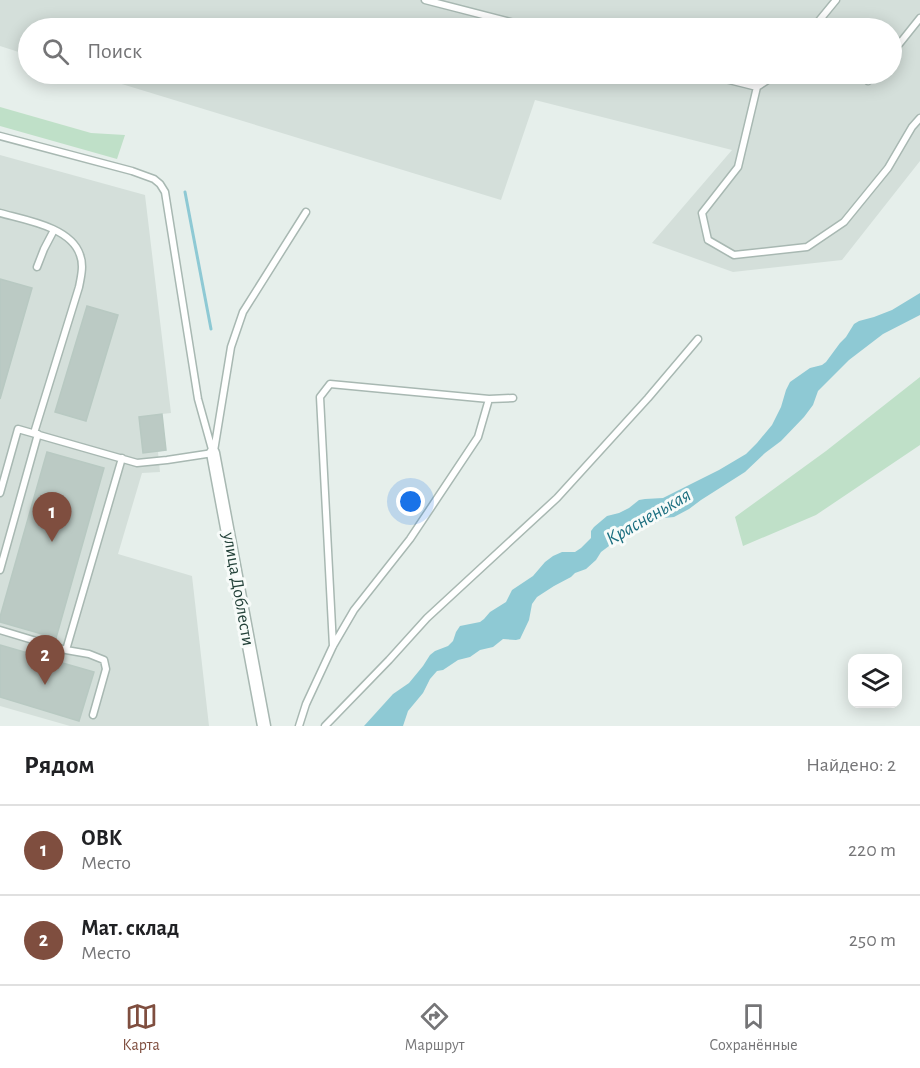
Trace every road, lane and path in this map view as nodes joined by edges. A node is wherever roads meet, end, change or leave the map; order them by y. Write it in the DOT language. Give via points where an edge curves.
graph roads {
  1 [pos="425,0"];
  2 [pos="837,0"];
  3 [pos="495,18"];
  4 [pos="822,18"];
  5 [pos="920,18"];
  6 [pos="902,40"];
  7 [pos="745,84"];
  8 [pos="762,84"];
  9 [pos="757,87"];
  10 [pos="920,118"];
  11 [pos="0,136"];
  12 [pos="306,212"];
  13 [pos="0,213"];
  14 [pos="54,230"];
  15 [pos="37,267"];
  16 [pos="698,339"];
  17 [pos="513,398"];
  18 [pos="489,399"];
  19 [pos="36,434"];
  20 [pos="213,453"];
  21 [pos="122,458"];
  22 [pos="0,493"];
  23 [pos="0,535"];
  24 [pos="9,538"];
  25 [pos="0,570"];
  26 [pos="0,630"];
  27 [pos="333,646"];
  28 [pos="66,650"];
  29 [pos="93,715"];
  30 [pos="264,726"];
  31 [pos="299,726"];
  32 [pos="325,726"];
  1 -- 3 [label="lane"];
  2 -- 4 [label="lane"];
  5 -- 6 [label="lane"];
  7 -- 9 [label="lane"];
  8 -- 9 [label="lane"];
  9 -- 10 [label="lane" via="738,167 702,213 708,240 734,255 807,248 844,222 888,168"];
  11 -- 20 [label="lane" via="132,171 160,184 165,192 198,399"];
  12 -- 20 [label="lane" via="243,312 231,347"];
  13 -- 14 [label="lane"];
  14 -- 15 [label="lane"];
  14 -- 19 [label="lane" via="73,242 81,255 82,270"];
  16 -- 32 [label="lane" via="557,498 427,618"];
  17 -- 18 [label="lane"];
  18 -- 27 [label="lane" via="478,437 410,539 354,610"];
  18 -- 27 [label="lane" via="330,384 320,397"];
  19 -- 21 [label="lane"];
  19 -- 22 [label="lane" via="18,429"];
  19 -- 24 [label="lane"];
  20 -- 21 [label="lane" via="137,463"];
  20 -- 30 [label="street, улица Доблести"];
  21 -- 28 [label="lane"];
  23 -- 24 [label="lane"];
  24 -- 25 [label="lane"];
  26 -- 28 [label="lane"];
  27 -- 31 [label="lane"];
  28 -- 29 [label="lane" via="104,660 106,669"];
}
